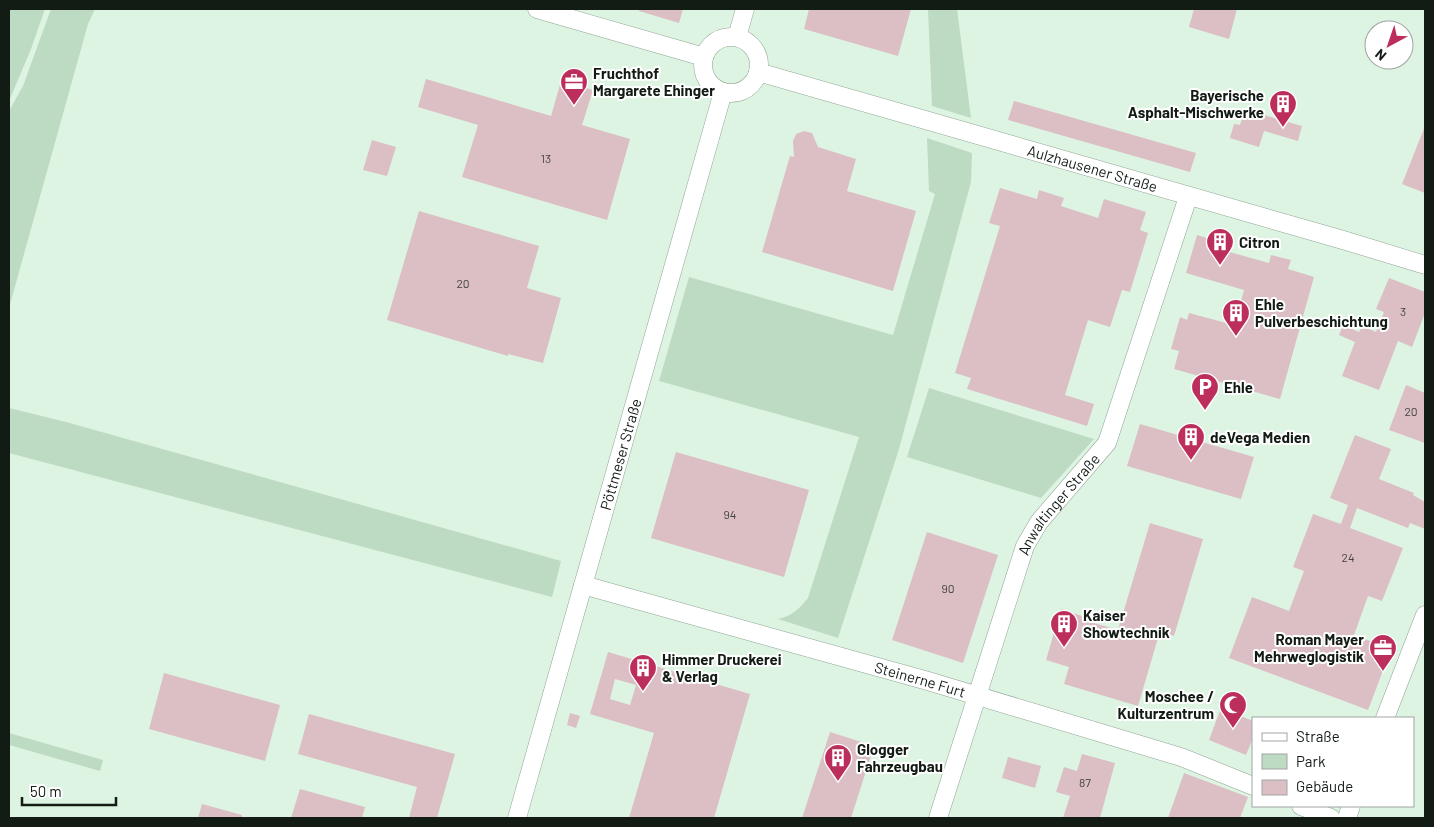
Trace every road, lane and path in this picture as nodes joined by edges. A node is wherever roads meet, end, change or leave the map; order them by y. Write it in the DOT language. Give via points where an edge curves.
graph roads {
  1 [pos="537,9"];
  2 [pos="745,9"];
  3 [pos="737,37"];
  4 [pos="704,57"];
  5 [pos="758,72"];
  6 [pos="723,92"];
  7 [pos="1188,197"];
  8 [pos="1425,266"];
  9 [pos="583,585"];
  10 [pos="1425,614"];
  11 [pos="977,696"];
  12 [pos="1385,717"];
  13 [pos="1252,786"];
  14 [pos="1303,807"];
  15 [pos="517,818"];
  16 [pos="938,818"];
  17 [pos="1331,818"];
  1 -- 4 [label="street"];
  2 -- 3 [label="street"];
  3 -- 4 [label="street" via="720,39 707,49"];
  3 -- 5 [label="street" via="755,50"];
  4 -- 6 [label="street" via="703,66 709,82"];
  5 -- 6 [label="street" via="748,87 732,93"];
  5 -- 7 [label="street, Aulzhausener Straße"];
  6 -- 9 [label="street, Pöttmeser Straße"];
  7 -- 8 [label="street, Aulzhausener Straße"];
  7 -- 11 [label="street, Anwaltinger Straße" via="1107,443 1039,522 1026,546"];
  9 -- 11 [label="street, Steinerne Furt"];
  9 -- 15 [label="street, Pöttmeser Straße"];
  10 -- 12 [label="street"];
  11 -- 13 [label="street, Steinerne Furt" via="1181,757"];
  11 -- 16 [label="street, Anwaltinger Straße"];
  14 -- 17 [label="street"];
}
